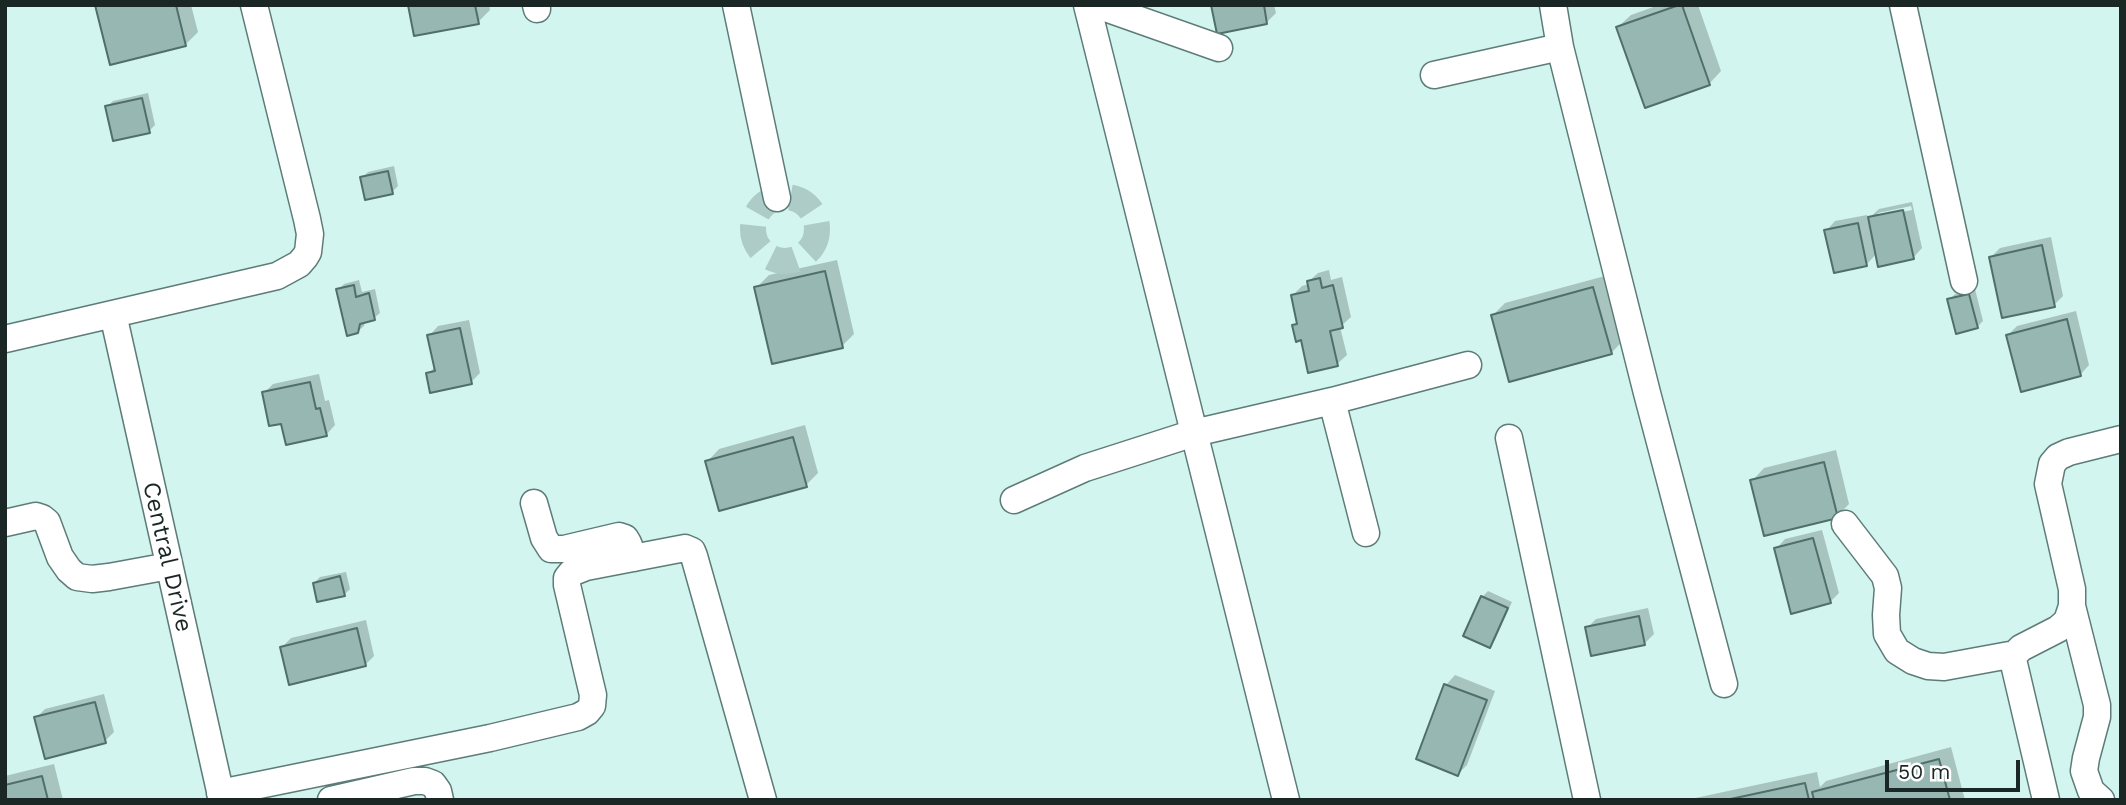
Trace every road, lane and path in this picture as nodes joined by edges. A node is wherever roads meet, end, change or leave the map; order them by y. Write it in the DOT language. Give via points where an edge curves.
graph roads {
  1 [pos="254,5"];
  2 [pos="736,5"];
  3 [pos="1087,5"];
  4 [pos="1097,5"];
  5 [pos="1553,5"];
  6 [pos="1903,5"];
  7 [pos="1560,47"];
  8 [pos="1219,48"];
  9 [pos="1434,75"];
  10 [pos="777,198"];
  11 [pos="1964,281"];
  12 [pos="113,314"];
  13 [pos="5,339"];
  14 [pos="1468,365"];
  15 [pos="1332,401"];
  16 [pos="1194,433"];
  17 [pos="1509,438"];
  18 [pos="2121,439"];
  19 [pos="1014,500"];
  20 [pos="534,503"];
  21 [pos="5,523"];
  22 [pos="1845,524"];
  23 [pos="1366,533"];
  24 [pos="634,558"];
  25 [pos="169,566"];
  26 [pos="2072,606"];
  27 [pos="2015,654"];
  28 [pos="1724,684"];
  29 [pos="221,797"];
  30 [pos="331,800"];
  31 [pos="440,800"];
  32 [pos="763,800"];
  33 [pos="1286,800"];
  34 [pos="1587,800"];
  35 [pos="2046,800"];
  36 [pos="2101,800"];
  1 -- 12 [label="street" via="307,219 308,251 299,264 277,276"];
  2 -- 10 [label="street"];
  3 -- 16 [label="street"];
  4 -- 8 [label="street"];
  5 -- 7 [label="street"];
  6 -- 11 [label="street"];
  7 -- 9 [label="street"];
  7 -- 28 [label="street"];
  12 -- 13 [label="street"];
  12 -- 25 [label="street, Central Drive"];
  14 -- 15 [label="street"];
  15 -- 16 [label="street"];
  15 -- 23 [label="street"];
  16 -- 19 [label="street" via="1085,468"];
  16 -- 33 [label="street"];
  17 -- 34 [label="street"];
  18 -- 26 [label="street" via="2068,452 2052,464 2048,484"];
  20 -- 24 [label="street" via="551,548 620,536 628,542"];
  21 -- 25 [label="street" via="42,518 60,557 77,577 109,578"];
  22 -- 27 [label="street" via="1885,576 1887,634 1898,651 1913,661 1944,667"];
  24 -- 29 [label="street" via="586,567 567,578 593,695 587,712"];
  24 -- 32 [label="street" via="685,548 692,551"];
  25 -- 29 [label="street, Central Drive"];
  26 -- 27 [label="street" via="2067,621 2058,629"];
  26 -- 36 [label="street" via="2097,705 2084,771 2091,791"];
  27 -- 35 [label="street"];
  30 -- 31 [label="street" via="425,780 433,784"];
}
